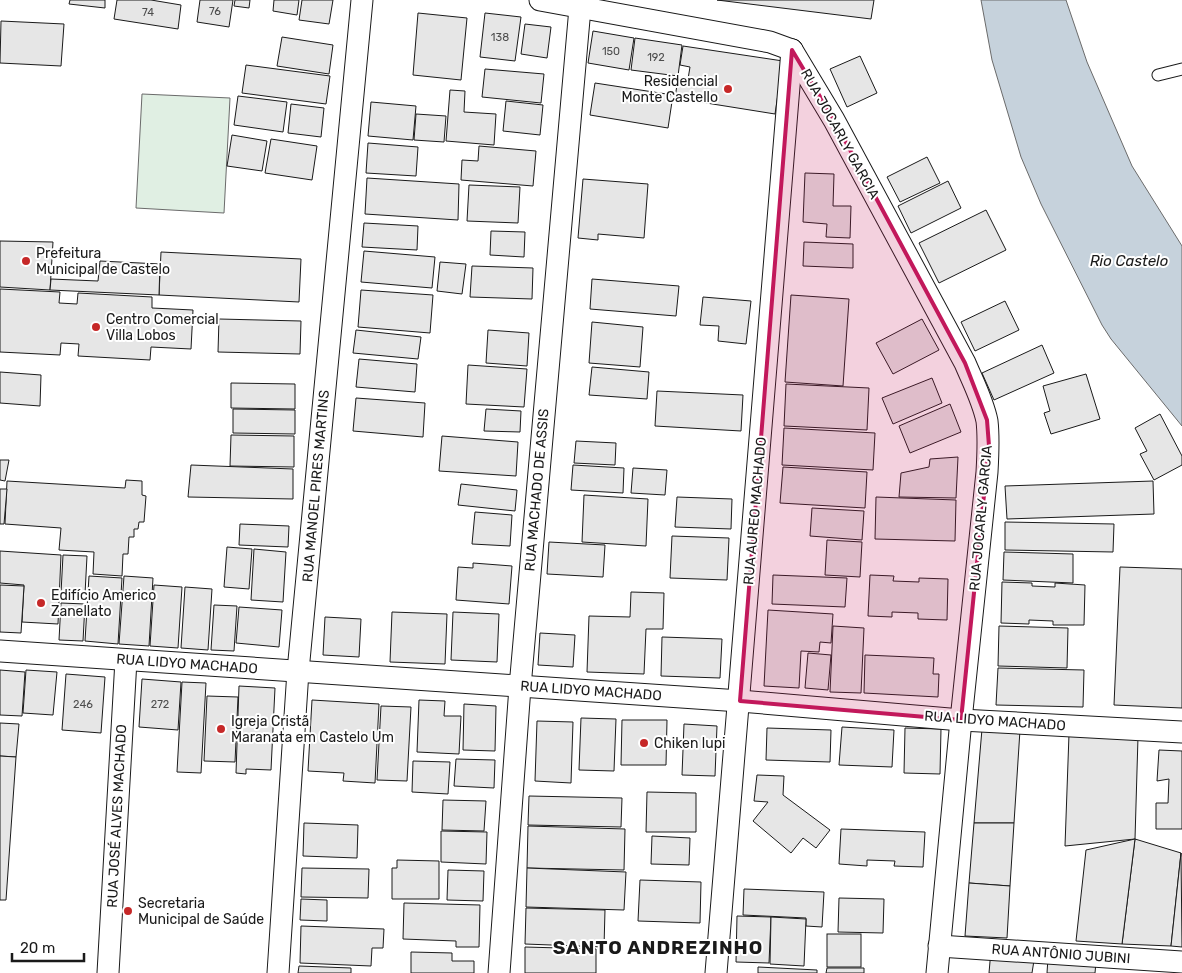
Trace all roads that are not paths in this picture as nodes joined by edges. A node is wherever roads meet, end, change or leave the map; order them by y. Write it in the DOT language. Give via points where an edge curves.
graph roads {
  1 [pos="362,0"];
  2 [pos="540,0"];
  3 [pos="580,8"];
  4 [pos="792,50"];
  5 [pos="1182,69"];
  6 [pos="1158,75"];
  7 [pos="0,651"];
  8 [pos="126,660"];
  9 [pos="298,671"];
  10 [pos="520,687"];
  11 [pos="740,701"];
  12 [pos="960,720"];
  13 [pos="1182,732"];
  14 [pos="939,946"];
  15 [pos="1182,962"];
  16 [pos="108,973"];
  17 [pos="278,973"];
  18 [pos="500,973"];
  19 [pos="716,973"];
  20 [pos="937,973"];
  1 -- 9 [label="street, RUA MANOEL PIRES MARTINS"];
  2 -- 3 [label="street"];
  3 -- 4 [label="street" via="770,42"];
  3 -- 10 [label="street, RUA MACHADO DE ASSIS"];
  4 -- 11 [label="street, RUA AUREO MACHADO"];
  4 -- 12 [label="street, RUA JOCARLY GARCIA" via="834,120 966,363 987,420 987,472"];
  5 -- 6 [label="lane"];
  7 -- 8 [label="street, RUA LIDYO MACHADO"];
  8 -- 9 [label="street, RUA LIDYO MACHADO"];
  8 -- 16 [label="street, RUA JOSÉ ALVES MACHADO"];
  9 -- 10 [label="street, RUA LIDYO MACHADO"];
  9 -- 17 [label="street, RUA MANOEL PIRES MARTINS"];
  10 -- 11 [label="street, RUA LIDYO MACHADO"];
  10 -- 18 [label="street, RUA MACHADO DE ASSIS"];
  11 -- 12 [label="street, RUA LIDYO MACHADO"];
  11 -- 19 [label="street, RUA AUREO MACHADO"];
  12 -- 13 [label="street, RUA LIDYO MACHADO"];
  12 -- 14 [label="street, RUA JOCARLY GARCIA"];
  14 -- 15 [label="street, RUA ANTÔNIO JUBINI"];
  14 -- 20 [label="street, RUA JOCARLY GARCIA"];
}
